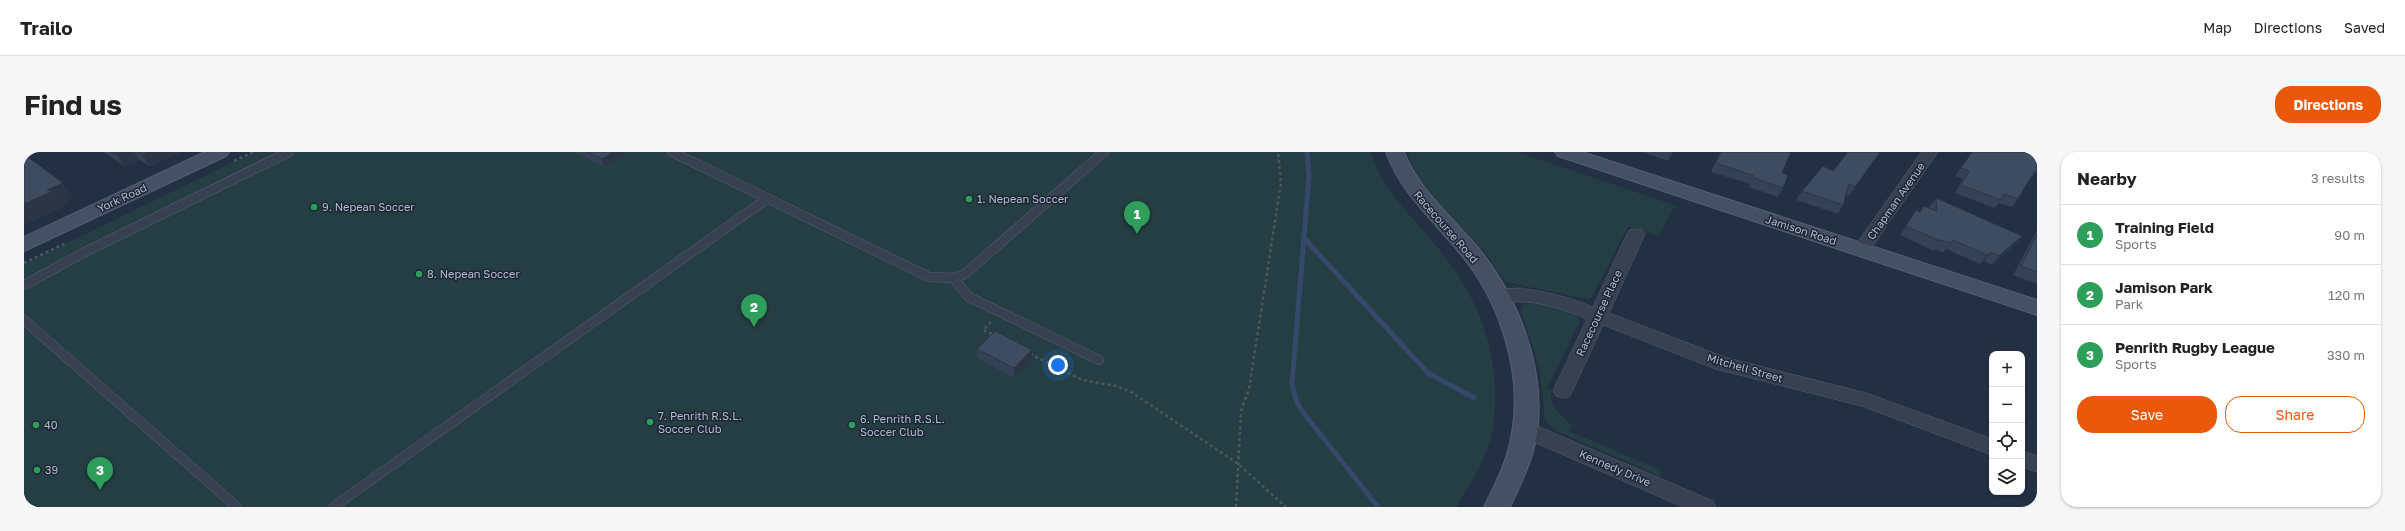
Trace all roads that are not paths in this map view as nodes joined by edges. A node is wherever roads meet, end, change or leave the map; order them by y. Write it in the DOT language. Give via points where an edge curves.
graph roads {
  1 [pos="220,152"];
  2 [pos="289,152"];
  3 [pos="672,152"];
  4 [pos="1104,152"];
  5 [pos="1395,152"];
  6 [pos="1564,152"];
  7 [pos="1930,152"];
  8 [pos="768,198"];
  9 [pos="1636,234"];
  10 [pos="24,245"];
  11 [pos="1861,250"];
  12 [pos="953,278"];
  13 [pos="24,285"];
  14 [pos="1498,296"];
  15 [pos="2037,308"];
  16 [pos="1598,316"];
  17 [pos="24,320"];
  18 [pos="1099,360"];
  19 [pos="1563,391"];
  20 [pos="1524,429"];
  21 [pos="1989,446"];
  22 [pos="2025,460"];
  23 [pos="2037,464"];
  24 [pos="237,507"];
  25 [pos="333,507"];
  26 [pos="1497,507"];
  27 [pos="1705,507"];
  1 -- 10 [label="street, York Road"];
  2 -- 13 [label="lane" via="76,256"];
  3 -- 8 [label="lane"];
  4 -- 12 [label="lane" via="965,274"];
  5 -- 14 [label="street, Racecourse Road" via="1400,170 1419,197 1468,249"];
  6 -- 11 [label="street, Jamison Road"];
  7 -- 11 [label="street, Chapman Avenue"];
  8 -- 12 [label="lane" via="929,277"];
  8 -- 25 [label="lane"];
  9 -- 16 [label="street, Racecourse Place"];
  11 -- 15 [label="street, Jamison Road"];
  12 -- 18 [label="lane" via="969,296"];
  14 -- 16 [label="street, Mitchell Street" via="1548,300"];
  14 -- 20 [label="street, Racecourse Road" via="1519,355 1525,390"];
  16 -- 19 [label="street, Racecourse Place"];
  16 -- 21 [label="street, Mitchell Street" via="1731,366 1866,400"];
  17 -- 24 [label="lane"];
  20 -- 26 [label="street, Racecourse Road" via="1518,460"];
  20 -- 27 [label="street, Kennedy Drive"];
  22 -- 23 [label="street"];
}
